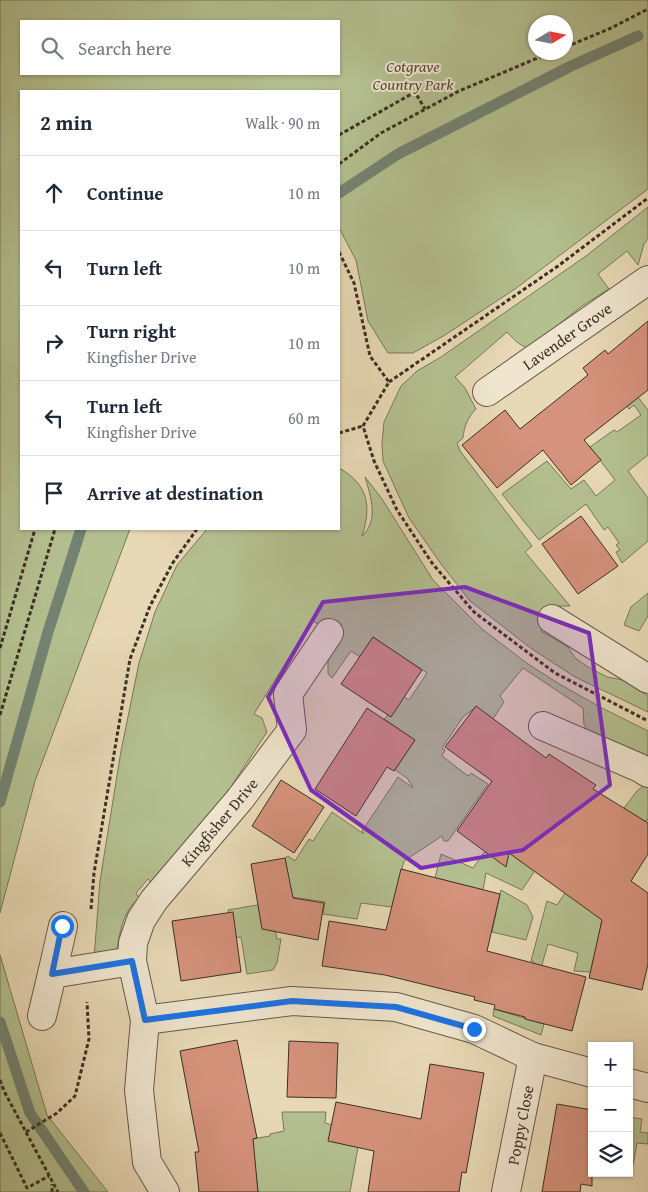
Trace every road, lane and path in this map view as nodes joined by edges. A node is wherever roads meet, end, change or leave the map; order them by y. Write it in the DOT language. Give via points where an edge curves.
graph roads {
  1 [pos="648,9"];
  2 [pos="573,44"];
  3 [pos="533,60"];
  4 [pos="425,109"];
  5 [pos="340,133"];
  6 [pos="340,163"];
  7 [pos="648,198"];
  8 [pos="340,254"];
  9 [pos="648,280"];
  10 [pos="389,382"];
  11 [pos="486,392"];
  12 [pos="362,426"];
  13 [pos="340,433"];
  14 [pos="35,530"];
  15 [pos="55,530"];
  16 [pos="196,530"];
  17 [pos="552,619"];
  18 [pos="329,633"];
  19 [pos="0,648"];
  20 [pos="648,680"];
  21 [pos="0,715"];
  22 [pos="648,721"];
  23 [pos="544,726"];
  24 [pos="648,773"];
  25 [pos="91,911"];
  26 [pos="62,926"];
  27 [pos="132,961"];
  28 [pos="85,968"];
  29 [pos="52,974"];
  30 [pos="42,1016"];
  31 [pos="145,1020"];
  32 [pos="533,1057"];
  33 [pos="588,1072"];
  34 [pos="0,1080"];
  35 [pos="633,1084"];
  36 [pos="648,1088"];
  37 [pos="26,1132"];
  38 [pos="0,1133"];
  39 [pos="48,1176"];
  40 [pos="52,1184"];
  41 [pos="52,1192"];
  42 [pos="58,1192"];
  43 [pos="165,1192"];
  44 [pos="506,1192"];
  1 -- 2 [label="path"];
  3 -- 4 [label="path"];
  4 -- 5 [label="path" via="415,92"];
  4 -- 6 [label="path" via="381,133"];
  7 -- 10 [label="path" via="558,266"];
  8 -- 10 [label="path" via="354,284 370,356"];
  9 -- 11 [label="street, Lavender Grove"];
  10 -- 12 [label="path"];
  12 -- 13 [label="path"];
  12 -- 22 [label="path" via="397,510 432,563 474,612 556,674"];
  14 -- 19 [label="path"];
  15 -- 21 [label="path"];
  16 -- 25 [label="path" via="172,564 150,606 130,659 94,872"];
  17 -- 20 [label="street"];
  18 -- 27 [label="street, Kingfisher Drive" via="288,694 292,730 240,799 154,900 139,928"];
  23 -- 24 [label="street"];
  26 -- 29 [label="street"];
  27 -- 28 [label="street"];
  27 -- 31 [label="street, Kingfisher Drive"];
  28 -- 29 [label="street"];
  28 -- 37 [label="path" via="89,1039 75,1096 58,1113"];
  29 -- 30 [label="street"];
  31 -- 32 [label="street" via="292,1001 396,1007 474,1029"];
  31 -- 43 [label="street, Kingfisher Drive" via="140,1090 147,1162"];
  32 -- 33 [label="street"];
  32 -- 44 [label="street, Poppy Close"];
  34 -- 37 [label="path"];
  35 -- 36 [label="street"];
  37 -- 39 [label="path"];
  38 -- 39 [label="path" via="27,1188"];
  39 -- 40 [label="path"];
  40 -- 41 [label="path"];
  40 -- 42 [label="path"];
}
